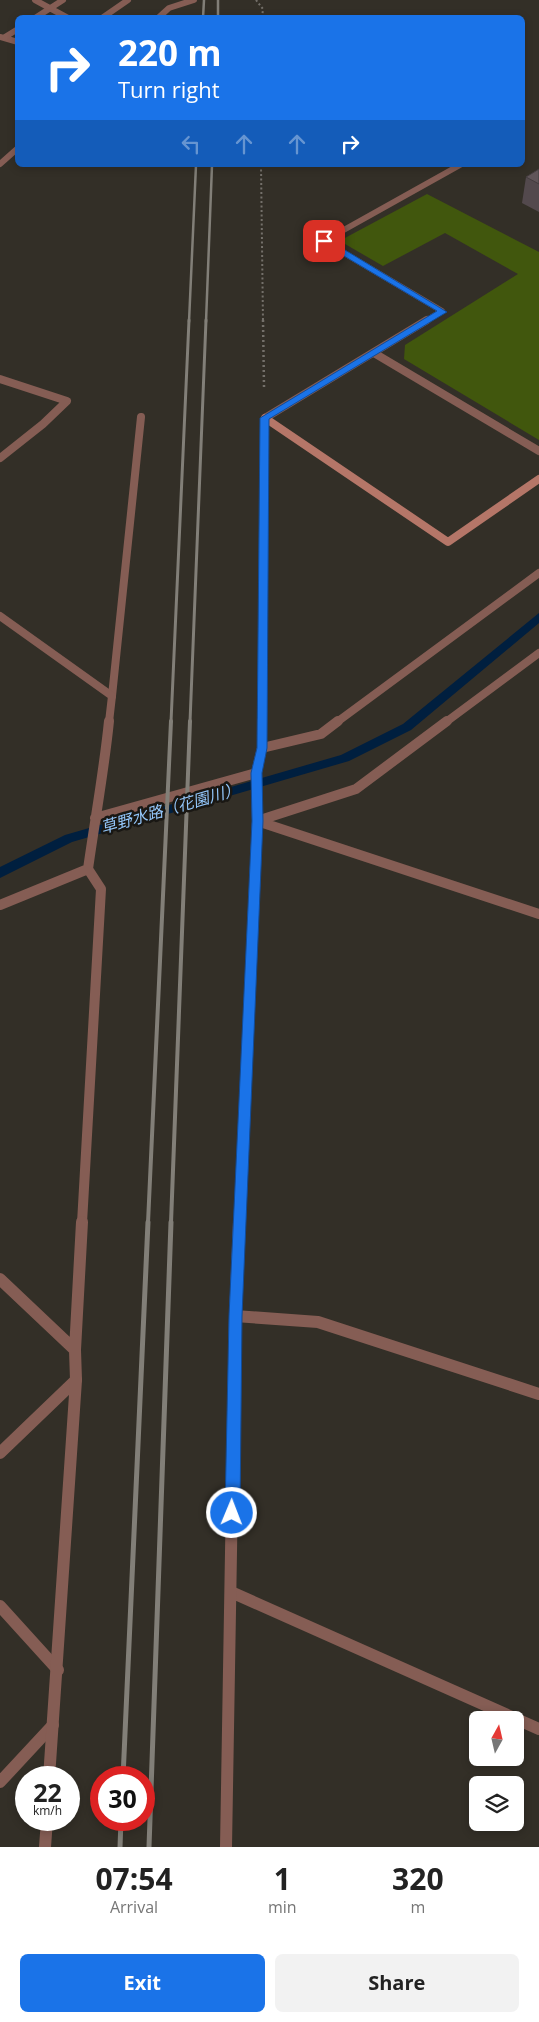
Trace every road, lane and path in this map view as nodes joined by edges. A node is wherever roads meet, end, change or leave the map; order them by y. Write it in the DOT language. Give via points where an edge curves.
graph roads {
  1 [pos="35,0"];
  2 [pos="63,0"];
  3 [pos="128,0"];
  4 [pos="194,0"];
  5 [pos="256,0"];
  6 [pos="51,7"];
  7 [pos="39,15"];
  8 [pos="63,15"];
  9 [pos="106,15"];
  10 [pos="161,15"];
  11 [pos="262,15"];
  12 [pos="15,30"];
  13 [pos="2,37"];
  14 [pos="15,41"];
  15 [pos="15,151"];
  16 [pos="0,164"];
  17 [pos="261,167"];
  18 [pos="456,167"];
  19 [pos="374,352"];
  20 [pos="0,378"];
  21 [pos="141,417"];
  22 [pos="264,418"];
  23 [pos="539,452"];
  24 [pos="0,458"];
  25 [pos="539,479"];
  26 [pos="539,573"];
  27 [pos="0,616"];
  28 [pos="539,653"];
  29 [pos="112,696"];
  30 [pos="262,748"];
  31 [pos="256,773"];
  32 [pos="95,818"];
  33 [pos="257,821"];
  34 [pos="88,869"];
  35 [pos="0,905"];
  36 [pos="539,914"];
  37 [pos="0,1279"];
  38 [pos="236,1316"];
  39 [pos="75,1350"];
  40 [pos="76,1380"];
  41 [pos="539,1394"];
  42 [pos="0,1453"];
  43 [pos="231,1592"];
  44 [pos="0,1606"];
  45 [pos="58,1670"];
  46 [pos="53,1725"];
  47 [pos="539,1729"];
  48 [pos="50,1766"];
  49 [pos="0,1782"];
  50 [pos="46,1831"];
  51 [pos="45,1847"];
  52 [pos="226,1847"];
  1 -- 6 [label="street"];
  2 -- 6 [label="street"];
  3 -- 9 [label="street"];
  4 -- 10 [label="street" via="169,8"];
  5 -- 11 [label="path"];
  6 -- 7 [label="street"];
  6 -- 8 [label="street"];
  12 -- 13 [label="street"];
  13 -- 14 [label="street"];
  15 -- 16 [label="street"];
  17 -- 22 [label="path"];
  18 -- 19 [label="street" via="324,241 442,312"];
  19 -- 22 [label="street"];
  19 -- 23 [label="street"];
  20 -- 24 [label="street" via="67,401"];
  21 -- 29 [label="street"];
  22 -- 25 [label="street" via="448,542"];
  22 -- 30 [label="street"];
  26 -- 30 [label="street" via="321,734"];
  27 -- 29 [label="street"];
  28 -- 33 [label="street" via="356,789"];
  29 -- 32 [label="street"];
  30 -- 31 [label="street"];
  31 -- 32 [label="street"];
  31 -- 33 [label="street"];
  32 -- 34 [label="street"];
  33 -- 36 [label="street"];
  33 -- 38 [label="street"];
  34 -- 35 [label="street"];
  34 -- 39 [label="street" via="102,889"];
  37 -- 39 [label="street"];
  38 -- 41 [label="street" via="318,1322"];
  38 -- 43 [label="street"];
  39 -- 40 [label="street"];
  40 -- 42 [label="street"];
  40 -- 45 [label="street"];
  43 -- 47 [label="street"];
  43 -- 52 [label="street"];
  44 -- 45 [label="street"];
  45 -- 46 [label="street"];
  46 -- 48 [label="street"];
  46 -- 49 [label="street"];
  50 -- 51 [label="street"];
}
